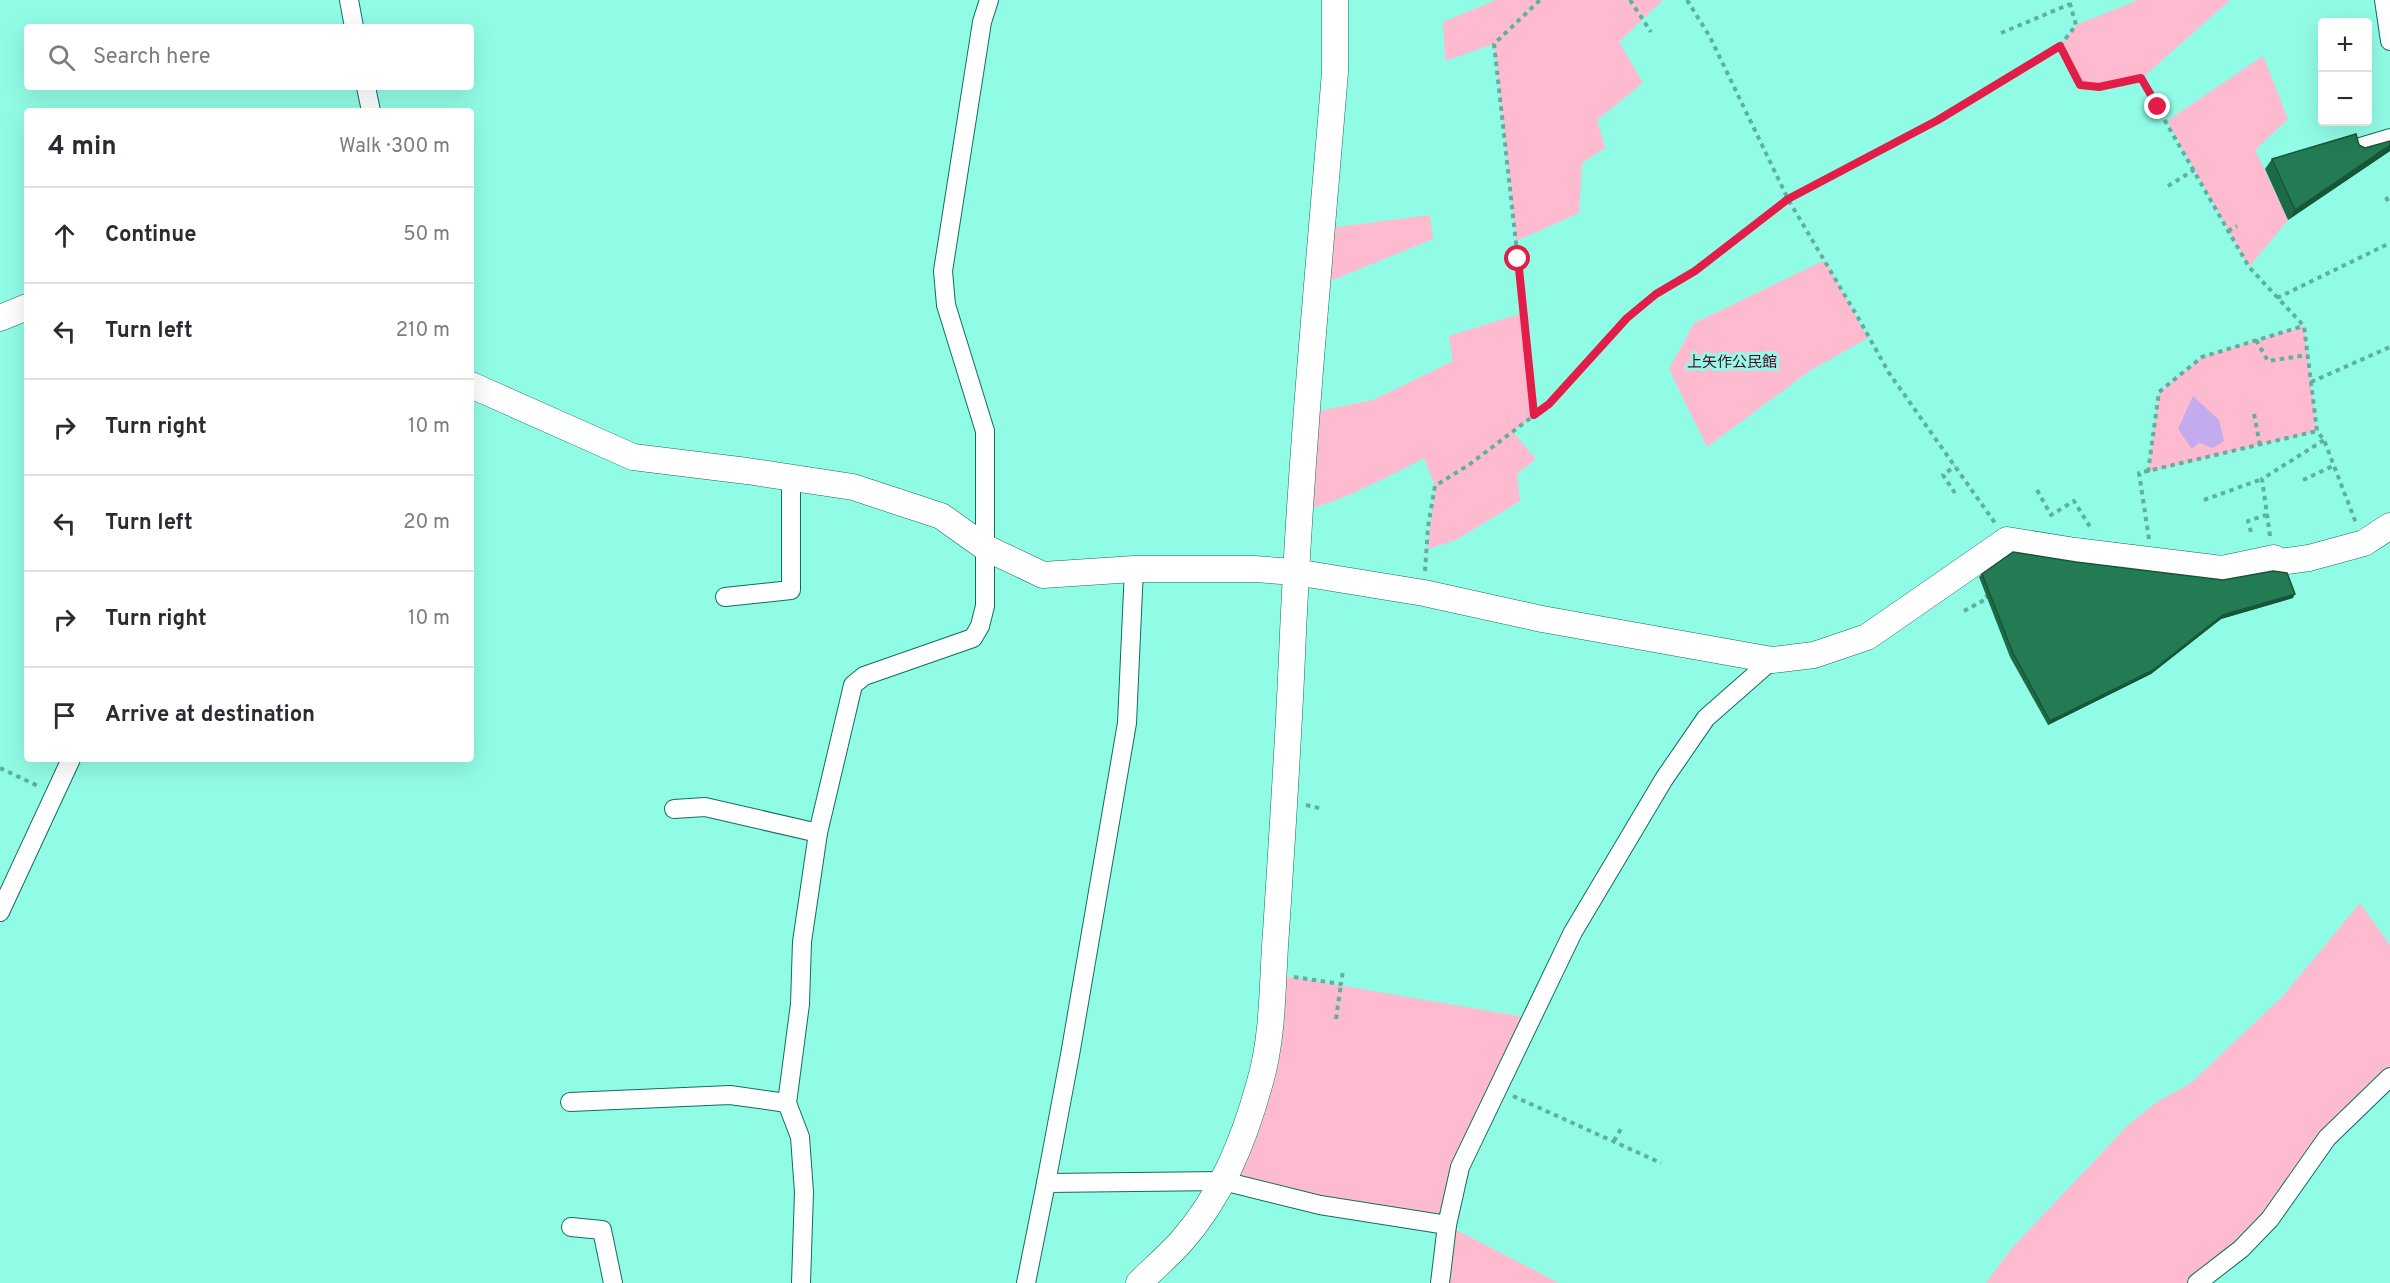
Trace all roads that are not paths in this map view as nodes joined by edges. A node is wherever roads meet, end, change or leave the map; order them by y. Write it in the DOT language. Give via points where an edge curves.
graph roads {
  1 [pos="349,0"];
  2 [pos="989,0"];
  3 [pos="1335,0"];
  4 [pos="2384,0"];
  5 [pos="353,24"];
  6 [pos="2390,41"];
  7 [pos="367,90"];
  8 [pos="370,108"];
  9 [pos="2390,138"];
  10 [pos="2360,147"];
  11 [pos="24,308"];
  12 [pos="0,318"];
  13 [pos="474,387"];
  14 [pos="791,477"];
  15 [pos="2390,526"];
  16 [pos="986,548"];
  17 [pos="1134,569"];
  18 [pos="1295,572"];
  19 [pos="725,597"];
  20 [pos="1772,660"];
  21 [pos="70,762"];
  22 [pos="674,809"];
  23 [pos="818,833"];
  24 [pos="0,912"];
  25 [pos="2390,1077"];
  26 [pos="570,1102"];
  27 [pos="787,1103"];
  28 [pos="1223,1181"];
  29 [pos="1046,1183"];
  30 [pos="1447,1225"];
  31 [pos="571,1227"];
  32 [pos="613,1283"];
  33 [pos="801,1283"];
  34 [pos="1026,1283"];
  35 [pos="1139,1283"];
  36 [pos="1440,1283"];
  37 [pos="2197,1283"];
  1 -- 5 [label="street"];
  2 -- 16 [label="street" via="982,22 943,271 946,305 985,430"];
  3 -- 18 [label="street" via="1335,72"];
  4 -- 6 [label="street"];
  7 -- 8 [label="street"];
  9 -- 10 [label="street"];
  11 -- 12 [label="street"];
  13 -- 14 [label="street" via="633,457"];
  14 -- 16 [label="street" via="853,487 941,516"];
  14 -- 19 [label="street" via="791,590"];
  15 -- 20 [label="street" via="2364,543 2309,558 2279,562 2274,558 2222,569 2007,540 1867,637 1814,655"];
  16 -- 17 [label="street" via="1043,575"];
  16 -- 23 [label="street" via="985,606 973,638 864,676 853,686"];
  17 -- 18 [label="street"];
  17 -- 29 [label="street" via="1127,723"];
  18 -- 20 [label="street"];
  18 -- 28 [label="street" via="1270,1030 1261,1078 1239,1147"];
  20 -- 30 [label="street" via="1706,718 1664,779 1574,932 1460,1167"];
  21 -- 24 [label="street"];
  22 -- 23 [label="street" via="705,807"];
  23 -- 27 [label="street" via="802,942 800,1004"];
  25 -- 37 [label="street" via="2327,1138 2270,1219 2241,1249"];
  26 -- 27 [label="street" via="730,1095"];
  27 -- 33 [label="street" via="800,1137 803,1170"];
  28 -- 29 [label="street"];
  28 -- 30 [label="street" via="1320,1205"];
  28 -- 35 [label="street" via="1179,1245"];
  29 -- 34 [label="street"];
  30 -- 36 [label="street"];
  31 -- 32 [label="street" via="602,1230"];
}
